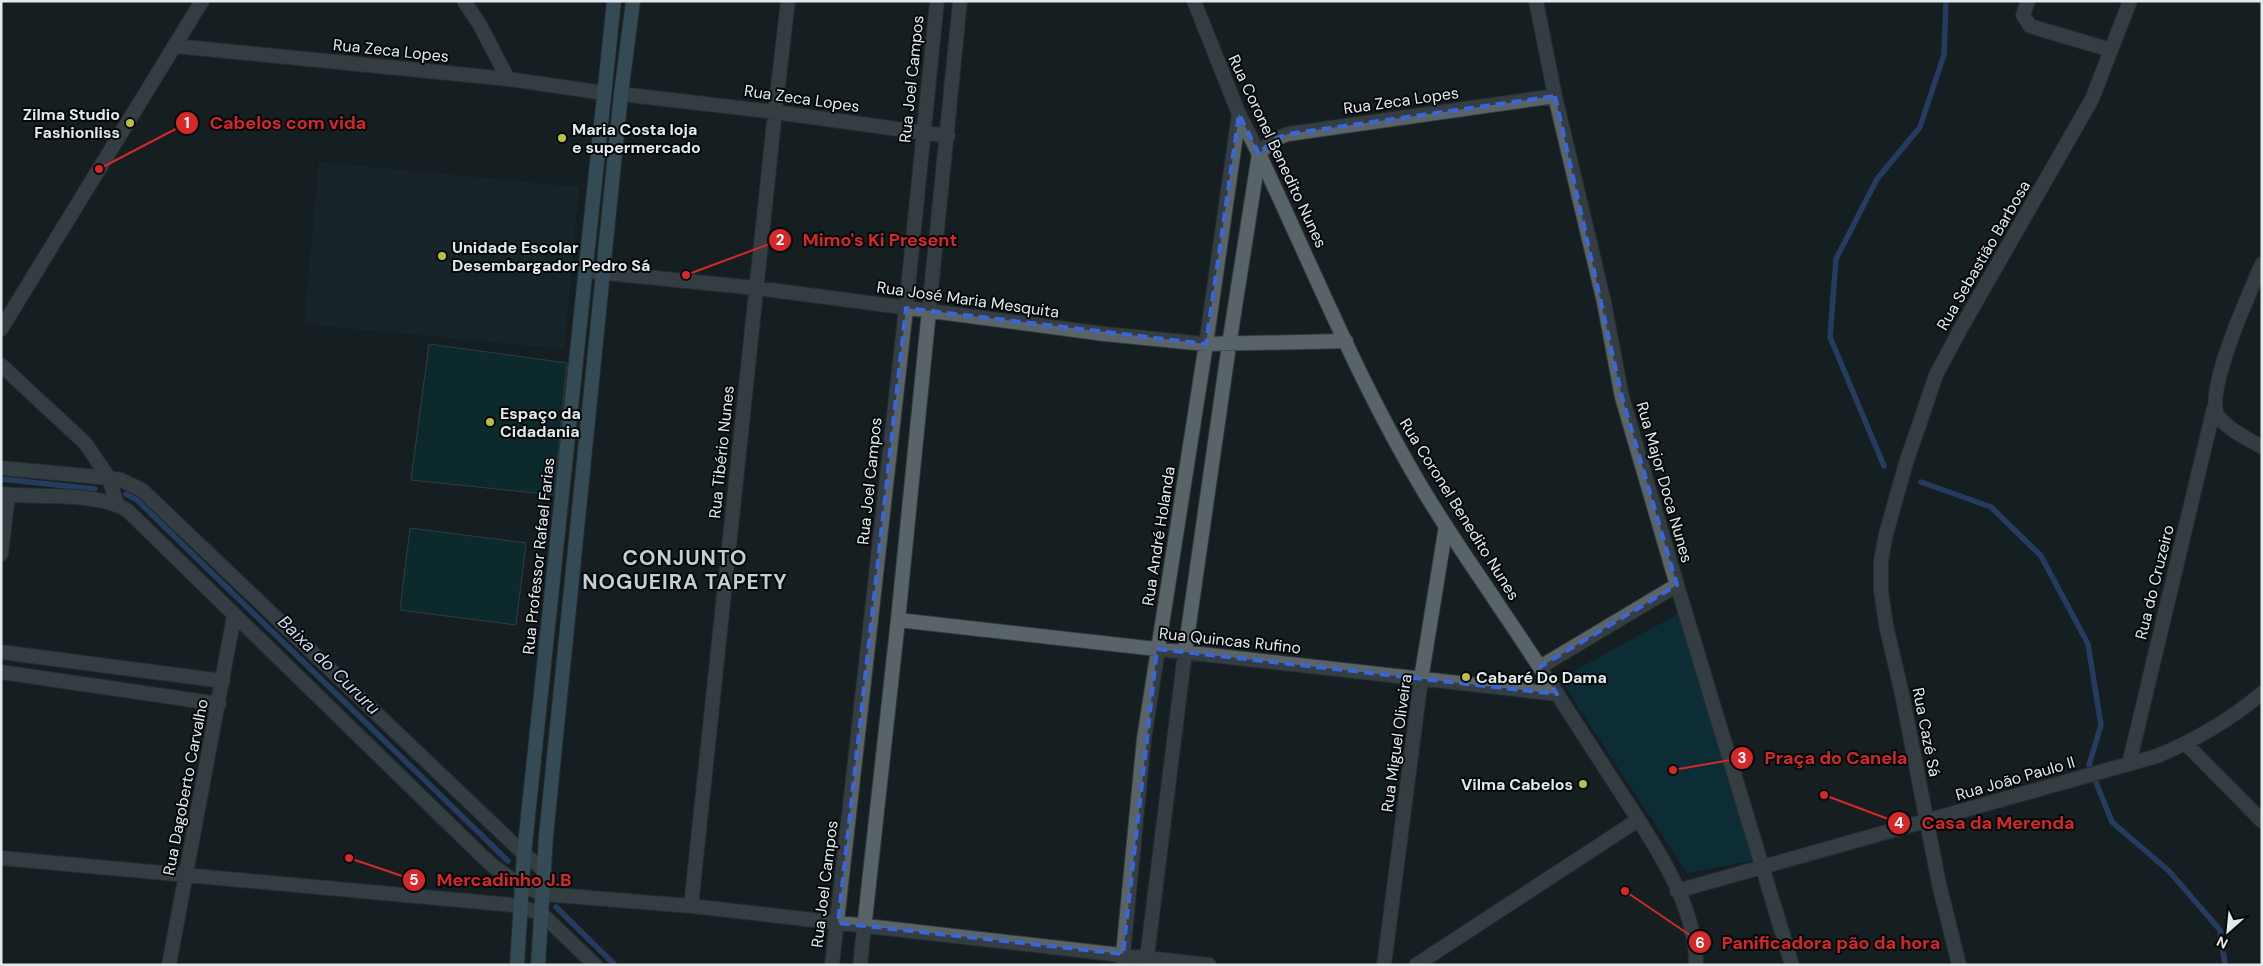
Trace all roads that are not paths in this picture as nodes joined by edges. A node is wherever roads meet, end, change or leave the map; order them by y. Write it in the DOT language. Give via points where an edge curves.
graph roads {
  1 [pos="202,1"];
  2 [pos="464,1"];
  3 [pos="614,1"];
  4 [pos="632,1"];
  5 [pos="788,1"];
  6 [pos="937,1"];
  7 [pos="960,1"];
  8 [pos="1194,1"];
  9 [pos="1536,1"];
  10 [pos="2028,1"];
  11 [pos="2130,1"];
  12 [pos="174,46"];
  13 [pos="2111,50"];
  14 [pos="508,79"];
  15 [pos="604,93"];
  16 [pos="621,94"];
  17 [pos="1555,96"];
  18 [pos="775,112"];
  19 [pos="1239,114"];
  20 [pos="923,133"];
  21 [pos="948,136"];
  22 [pos="1260,154"];
  23 [pos="2262,264"];
  24 [pos="586,271"];
  25 [pos="603,272"];
  26 [pos="756,288"];
  27 [pos="906,308"];
  28 [pos="929,311"];
  29 [pos="1,328"];
  30 [pos="1346,341"];
  31 [pos="1206,344"];
  32 [pos="1229,345"];
  33 [pos="1,365"];
  34 [pos="2214,408"];
  35 [pos="2262,447"];
  36 [pos="1,468"];
  37 [pos="109,478"];
  38 [pos="5,495"];
  39 [pos="117,504"];
  40 [pos="1446,526"];
  41 [pos="1886,534"];
  42 [pos="1,554"];
  43 [pos="1677,585"];
  44 [pos="234,616"];
  45 [pos="898,620"];
  46 [pos="1158,649"];
  47 [pos="1,652"];
  48 [pos="1185,652"];
  49 [pos="1540,667"];
  50 [pos="1,672"];
  51 [pos="1421,679"];
  52 [pos="223,681"];
  53 [pos="2262,693"];
  54 [pos="1557,694"];
  55 [pos="219,704"];
  56 [pos="2186,744"];
  57 [pos="2128,764"];
  58 [pos="1638,820"];
  59 [pos="1926,821"];
  60 [pos="2262,821"];
  61 [pos="524,854"];
  62 [pos="1,858"];
  63 [pos="1763,866"];
  64 [pos="544,870"];
  65 [pos="186,874"];
  66 [pos="522,886"];
  67 [pos="1677,891"];
  68 [pos="542,894"];
  69 [pos="691,906"];
  70 [pos="522,907"];
  71 [pos="541,913"];
  72 [pos="838,923"];
  73 [pos="865,926"];
  74 [pos="1123,960"];
  75 [pos="1146,961"];
  76 [pos="1694,963"];
  77 [pos="169,965"];
  78 [pos="517,965"];
  79 [pos="538,965"];
  80 [pos="595,965"];
  81 [pos="832,965"];
  82 [pos="860,965"];
  83 [pos="1209,965"];
  84 [pos="1384,965"];
  85 [pos="1416,965"];
  86 [pos="1792,965"];
  87 [pos="1958,965"];
  1 -- 12 [label="street"];
  2 -- 14 [label="street"];
  3 -- 15 [label="main road, Rua Professor Rafael Farias"];
  4 -- 16 [label="main road"];
  5 -- 18 [label="street, Rua Tibério Nunes"];
  6 -- 20 [label="street, Rua Joel Campos"];
  7 -- 21 [label="street"];
  8 -- 19 [label="street, Rua Coronel Benedito Nunes"];
  9 -- 17 [label="street, Rua Major Doca Nunes"];
  10 -- 13 [label="street" via="2024,15 2030,26"];
  11 -- 13 [label="street, Rua Sebastião Barbosa"];
  12 -- 14 [label="street, Rua Zeca Lopes"];
  12 -- 29 [label="street"];
  13 -- 41 [label="street, Rua Sebastião Barbosa" via="2092,99 1936,375"];
  14 -- 15 [label="street, Rua Zeca Lopes"];
  15 -- 24 [label="main road, Rua Professor Rafael Farias"];
  16 -- 18 [label="street, Rua Zeca Lopes"];
  16 -- 25 [label="main road"];
  17 -- 22 [label="street, Rua Zeca Lopes" via="1288,134 1272,140"];
  17 -- 43 [label="street, Rua Major Doca Nunes" via="1604,302 1622,397"];
  18 -- 20 [label="street, Rua Zeca Lopes"];
  18 -- 26 [label="street, Rua Tibério Nunes"];
  19 -- 22 [label="street, Rua Coronel Benedito Nunes"];
  19 -- 31 [label="street, Rua André Holanda"];
  20 -- 21 [label="street, Rua Zeca Lopes"];
  20 -- 27 [label="street, Rua Joel Campos"];
  21 -- 28 [label="street"];
  22 -- 30 [label="street, Rua Coronel Benedito Nunes"];
  22 -- 32 [label="street"];
  23 -- 34 [label="street, Rua do Cruzeiro" via="2222,366"];
  24 -- 25 [label="street, Rua José Maria Mesquita"];
  24 -- 61 [label="main road, Rua Professor Rafael Farias"];
  25 -- 26 [label="street, Rua José Maria Mesquita"];
  25 -- 64 [label="main road"];
  26 -- 27 [label="street, Rua José Maria Mesquita"];
  26 -- 69 [label="street, Rua Tibério Nunes"];
  27 -- 28 [label="street, Rua José Maria Mesquita"];
  27 -- 72 [label="street, Rua Joel Campos"];
  28 -- 31 [label="street, Rua José Maria Mesquita"];
  28 -- 45 [label="street"];
  30 -- 32 [label="street, Rua José Maria Mesquita"];
  30 -- 40 [label="street, Rua Coronel Benedito Nunes" via="1382,418"];
  31 -- 32 [label="street, Rua José Maria Mesquita"];
  31 -- 46 [label="street, Rua André Holanda"];
  32 -- 48 [label="street"];
  33 -- 37 [label="street" via="86,443"];
  34 -- 35 [label="street" via="2218,417"];
  34 -- 57 [label="street, Rua do Cruzeiro"];
  36 -- 37 [label="street"];
  37 -- 39 [label="street"];
  37 -- 61 [label="street" via="132,484 155,501"];
  38 -- 39 [label="street" via="89,499"];
  38 -- 42 [label="street"];
  39 -- 44 [label="street" via="137,518"];
  40 -- 49 [label="street, Rua Coronel Benedito Nunes"];
  40 -- 51 [label="street, Rua Miguel Oliveira"];
  41 -- 59 [label="street, Rua Cazé Sá" via="1881,561 1881,590"];
  43 -- 49 [label="street"];
  43 -- 63 [label="street, Rua Major Doca Nunes"];
  44 -- 52 [label="street, Rua Dagoberto Carvalho"];
  44 -- 66 [label="street" via="483,857 507,878"];
  45 -- 46 [label="street, Rua Quincas Rufino"];
  45 -- 73 [label="street"];
  46 -- 48 [label="street, Rua Quincas Rufino"];
  46 -- 74 [label="street, Rua André Holanda" via="1144,740"];
  47 -- 52 [label="street"];
  48 -- 51 [label="street, Rua Quincas Rufino"];
  48 -- 75 [label="street"];
  49 -- 54 [label="street, Rua Coronel Benedito Nunes"];
  50 -- 55 [label="street"];
  51 -- 54 [label="street, Rua Quincas Rufino"];
  51 -- 84 [label="street, Rua Miguel Oliveira"];
  52 -- 55 [label="street, Rua Dagoberto Carvalho"];
  53 -- 56 [label="street, Rua João Paulo II" via="2218,726"];
  54 -- 58 [label="street, Rua Coronel Benedito Nunes"];
  55 -- 65 [label="street, Rua Dagoberto Carvalho"];
  56 -- 57 [label="street, Rua João Paulo II"];
  56 -- 60 [label="street"];
  57 -- 59 [label="street, Rua João Paulo II"];
  58 -- 67 [label="street, Rua Coronel Benedito Nunes"];
  58 -- 85 [label="street"];
  59 -- 63 [label="street, Rua João Paulo II"];
  59 -- 87 [label="street, Rua Cazé Sá"];
  61 -- 64 [label="street"];
  61 -- 66 [label="main road, Rua Professor Rafael Farias"];
  62 -- 65 [label="street"];
  63 -- 67 [label="street, Rua João Paulo II"];
  63 -- 86 [label="street, Rua Major Doca Nunes"];
  64 -- 68 [label="main road"];
  65 -- 70 [label="street"];
  65 -- 77 [label="street, Rua Dagoberto Carvalho"];
  66 -- 68 [label="street"];
  66 -- 70 [label="main road, Rua Professor Rafael Farias"];
  67 -- 76 [label="street, Rua Coronel Benedito Nunes" via="1691,927"];
  68 -- 69 [label="street"];
  68 -- 71 [label="main road"];
  69 -- 72 [label="street"];
  70 -- 71 [label="street"];
  70 -- 78 [label="main road, Rua Professor Rafael Farias"];
  71 -- 79 [label="main road"];
  71 -- 80 [label="street"];
  72 -- 73 [label="street"];
  72 -- 81 [label="street, Rua Joel Campos"];
  73 -- 74 [label="street"];
  73 -- 82 [label="street"];
  74 -- 75 [label="street"];
  75 -- 83 [label="street"];
}
